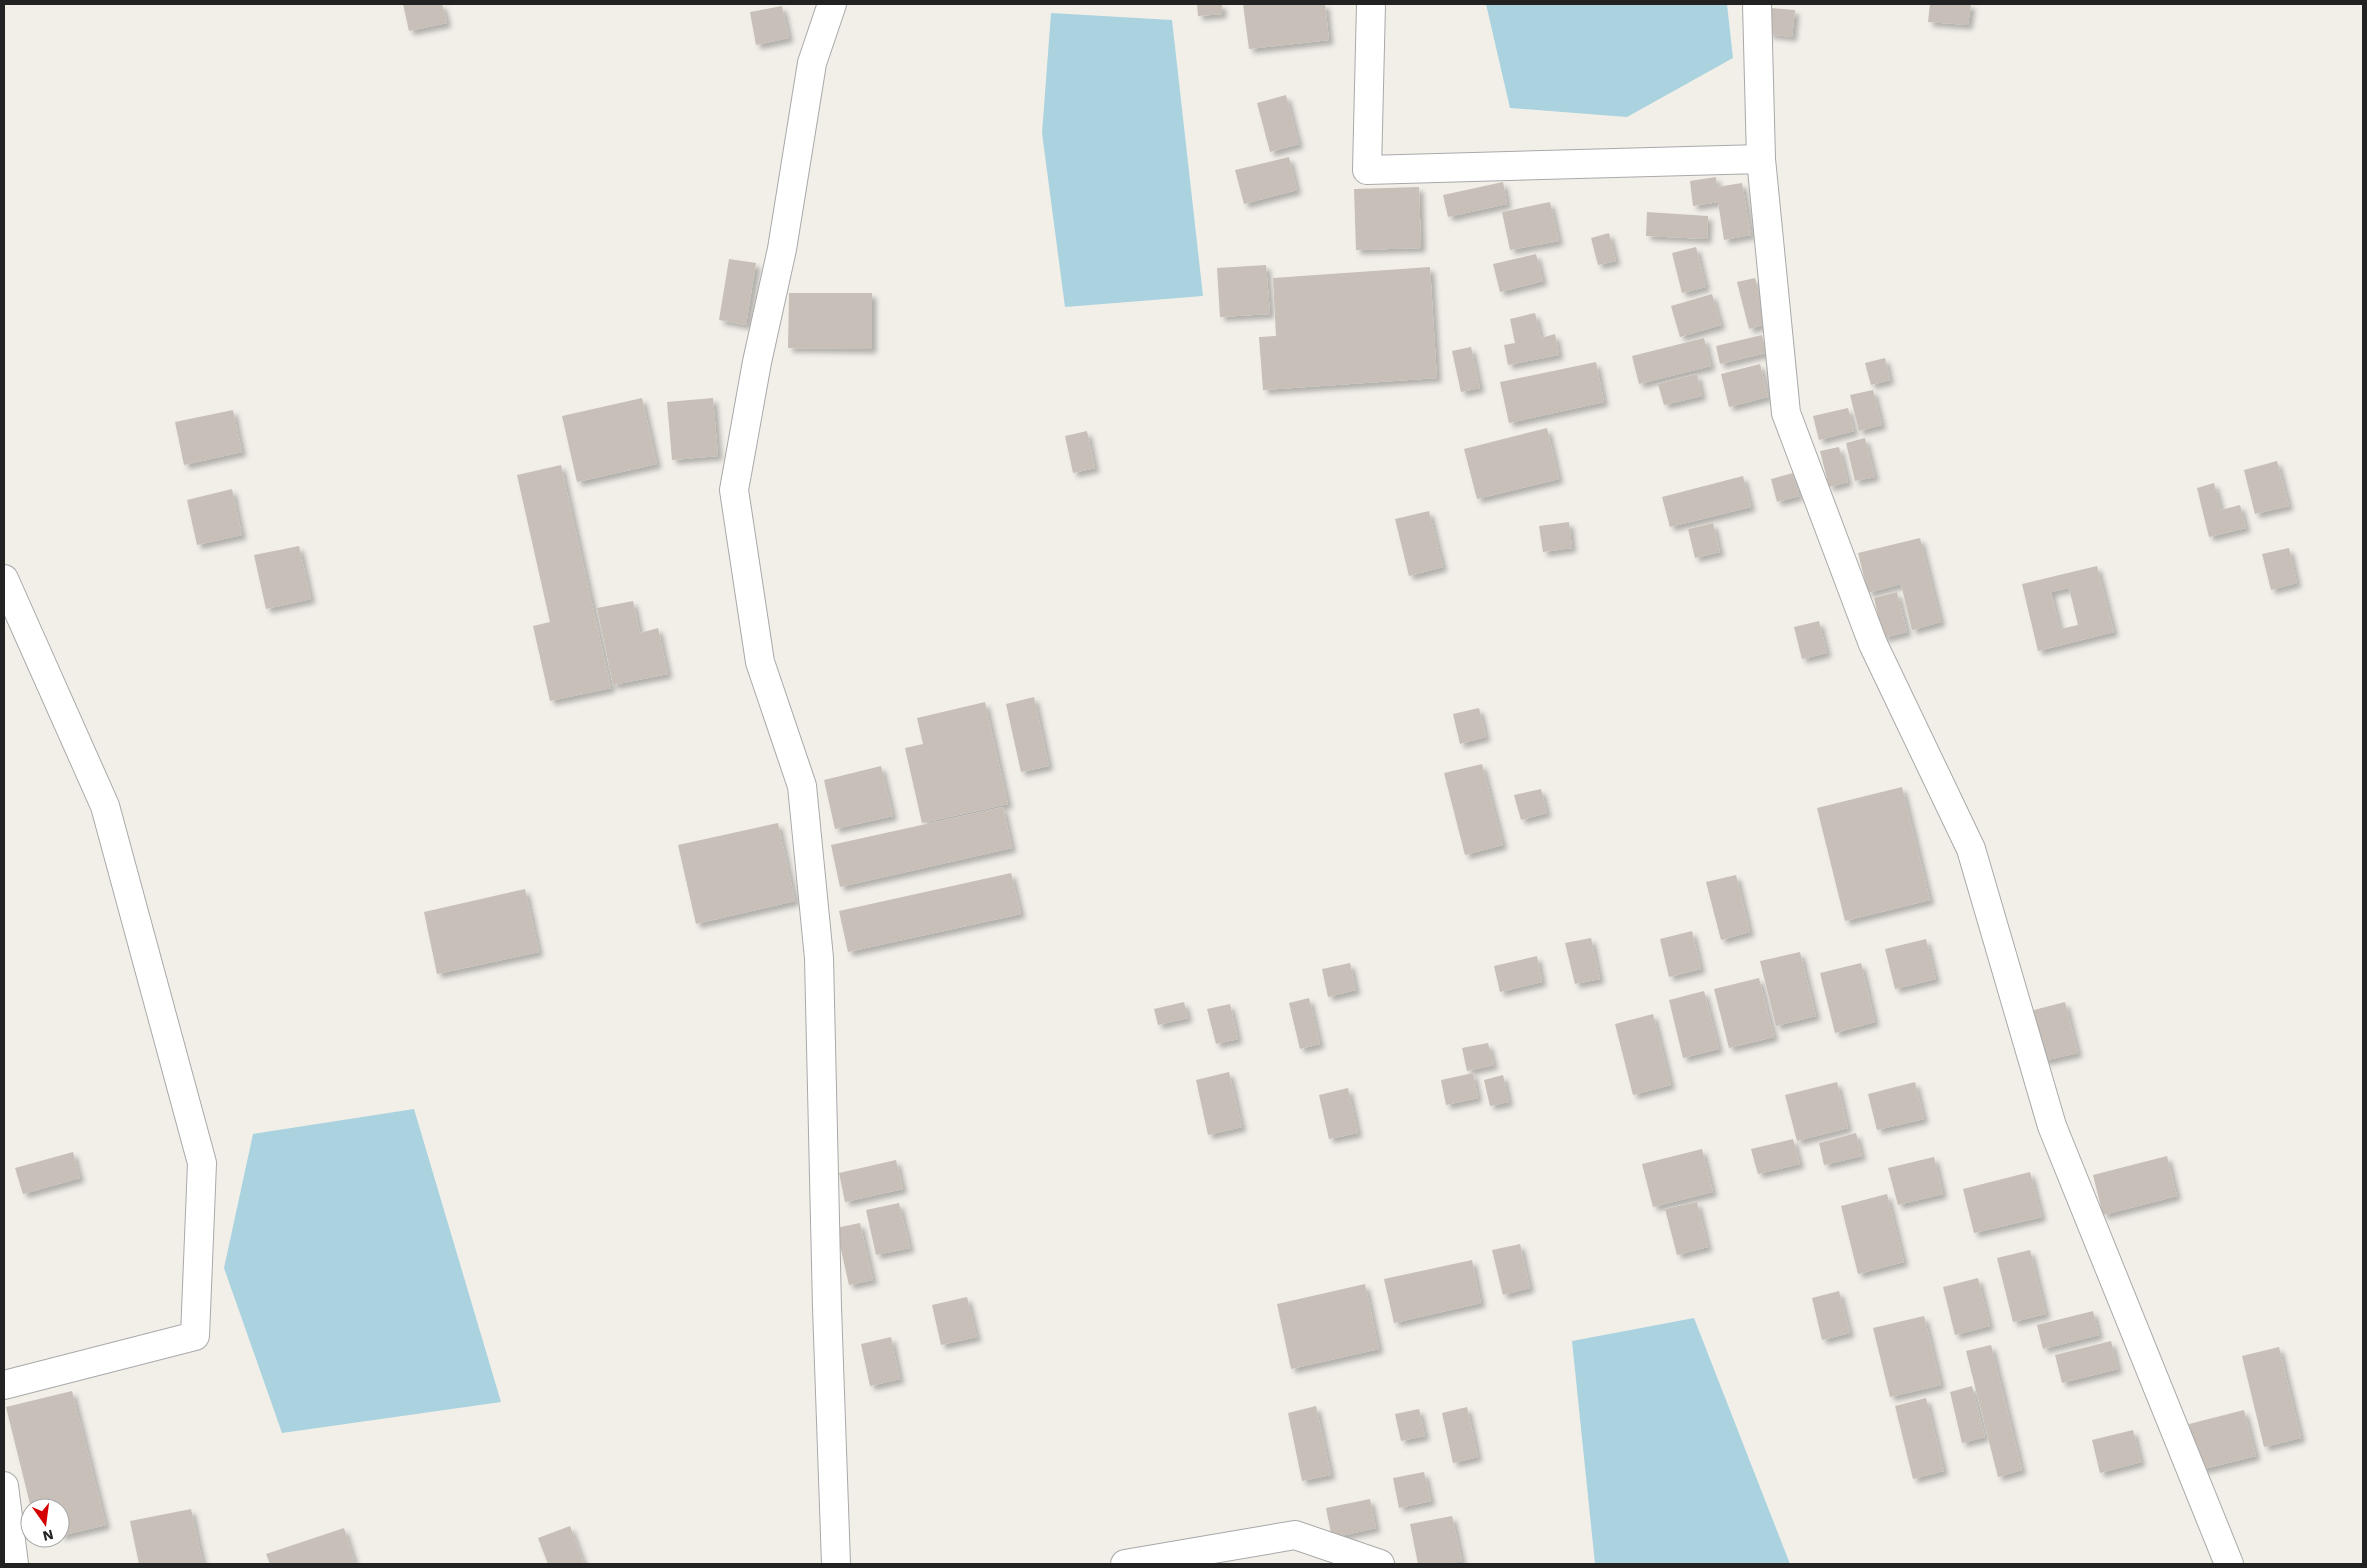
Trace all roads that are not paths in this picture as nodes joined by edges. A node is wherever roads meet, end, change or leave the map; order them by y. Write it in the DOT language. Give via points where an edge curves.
graph roads {
  1 [pos="832,4"];
  2 [pos="1371,4"];
  3 [pos="1757,4"];
  4 [pos="1761,159"];
  5 [pos="4,579"];
  6 [pos="4,1385"];
  7 [pos="4,1486"];
  8 [pos="14,1564"];
  9 [pos="836,1564"];
  10 [pos="1125,1564"];
  11 [pos="1380,1564"];
  12 [pos="2230,1564"];
  1 -- 9 [label="street" via="812,63 782,249 734,490 760,662 802,786 818,949"];
  2 -- 4 [label="street" via="1367,170"];
  3 -- 4 [label="street"];
  4 -- 12 [label="street" via="1786,413 1873,644 1971,849 2052,1126"];
  5 -- 6 [label="street" via="105,806 202,1163 195,1336"];
  7 -- 8 [label="street"];
  10 -- 11 [label="street" via="1295,1535"];
}
